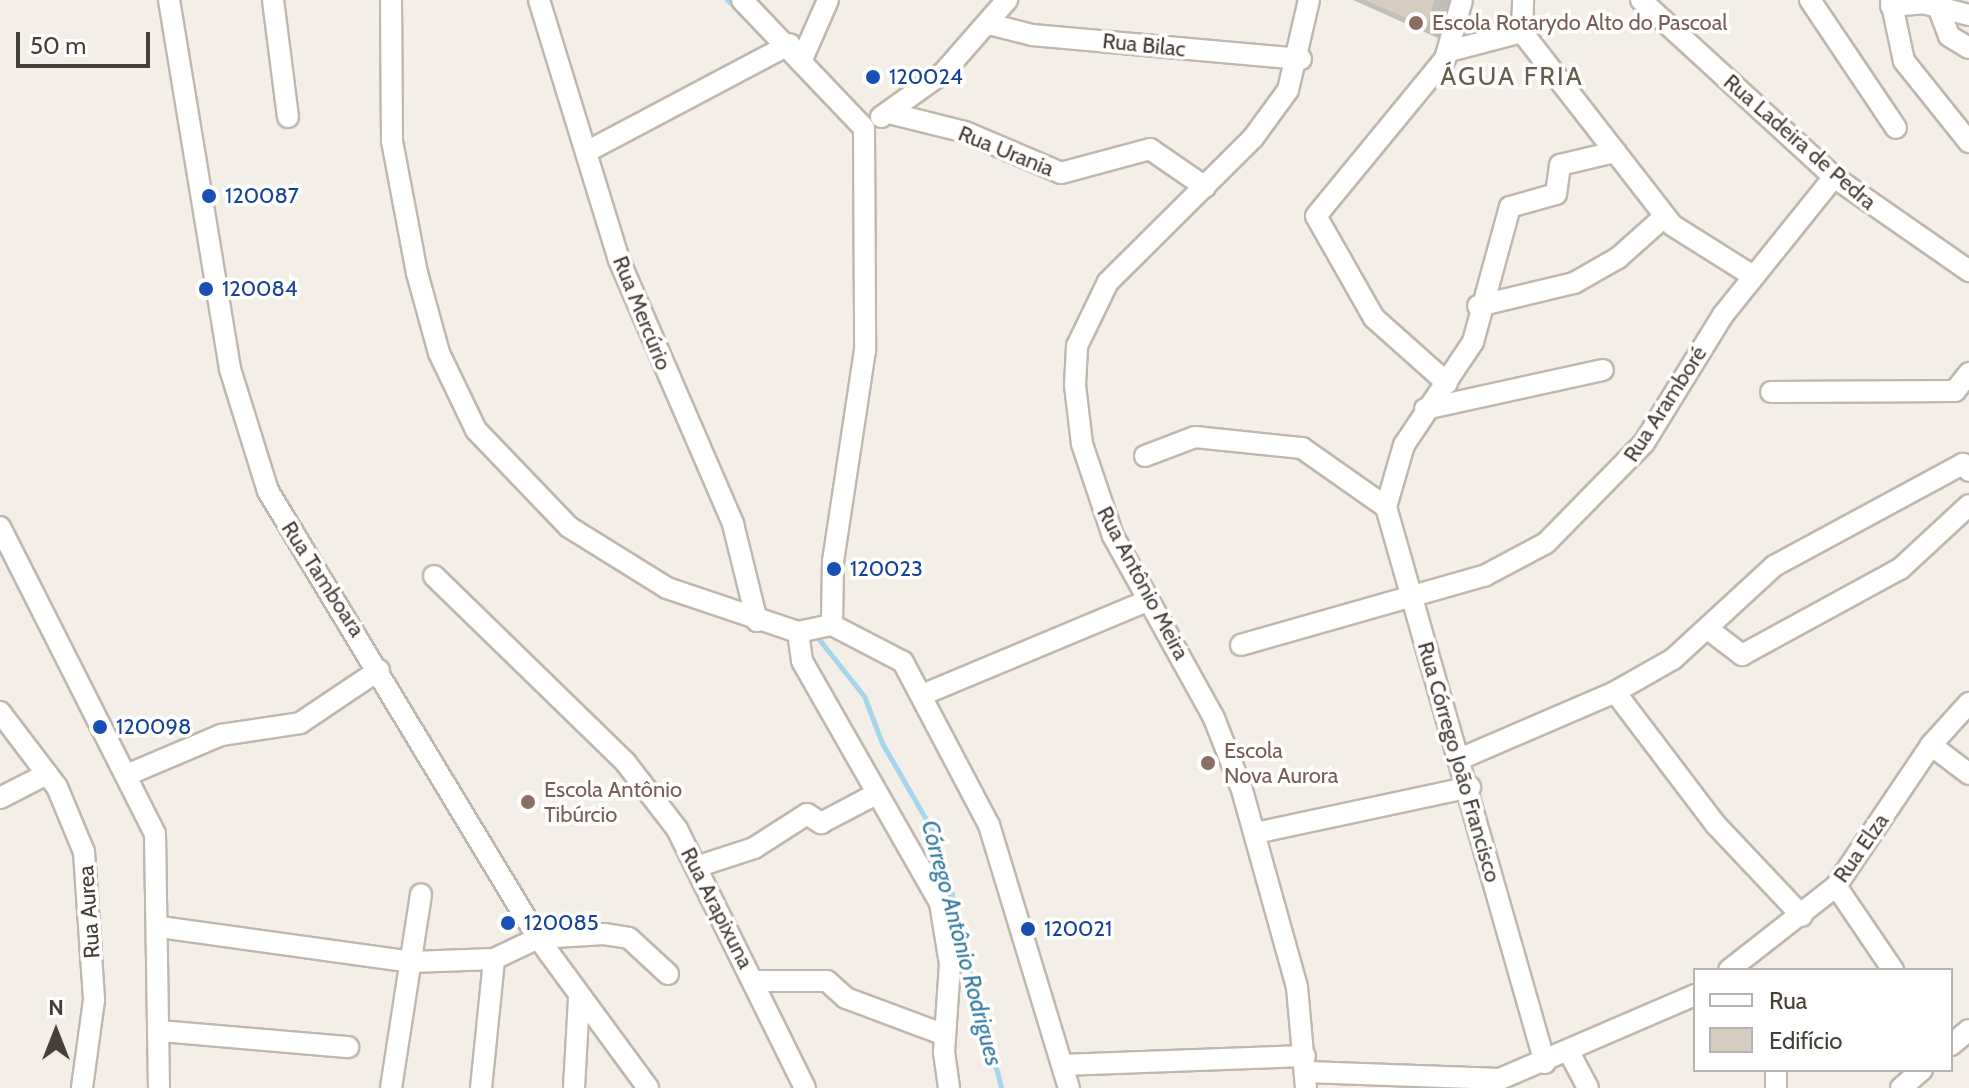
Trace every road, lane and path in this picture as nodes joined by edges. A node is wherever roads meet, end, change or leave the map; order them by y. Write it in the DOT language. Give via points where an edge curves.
graph roads {
  1 [pos="169,0"];
  2 [pos="273,0"];
  3 [pos="391,0"];
  4 [pos="539,0"];
  5 [pos="742,0"];
  6 [pos="828,0"];
  7 [pos="1007,0"];
  8 [pos="1309,0"];
  9 [pos="1462,0"];
  10 [pos="1523,0"];
  11 [pos="1641,0"];
  12 [pos="1810,0"];
  13 [pos="1891,3"];
  14 [pos="1938,7"];
  15 [pos="1969,15"];
  16 [pos="989,24"];
  17 [pos="1522,32"];
  18 [pos="1969,48"];
  19 [pos="797,50"];
  20 [pos="1449,51"];
  21 [pos="1301,59"];
  22 [pos="889,113"];
  23 [pos="288,117"];
  24 [pos="864,128"];
  25 [pos="1896,128"];
  26 [pos="1969,142"];
  27 [pos="590,150"];
  28 [pos="1615,152"];
  29 [pos="1834,177"];
  30 [pos="1205,187"];
  31 [pos="1664,217"];
  32 [pos="1969,271"];
  33 [pos="1753,276"];
  34 [pos="1478,306"];
  35 [pos="1603,370"];
  36 [pos="1969,373"];
  37 [pos="1447,383"];
  38 [pos="1771,392"];
  39 [pos="1425,409"];
  40 [pos="1145,456"];
  41 [pos="1966,468"];
  42 [pos="1969,505"];
  43 [pos="1386,507"];
  44 [pos="0,527"];
  45 [pos="434,576"];
  46 [pos="1410,597"];
  47 [pos="1149,600"];
  48 [pos="757,621"];
  49 [pos="832,625"];
  50 [pos="1708,629"];
  51 [pos="798,632"];
  52 [pos="1241,645"];
  53 [pos="379,670"];
  54 [pos="1615,692"];
  55 [pos="922,695"];
  56 [pos="1969,703"];
  57 [pos="0,712"];
  58 [pos="1931,745"];
  59 [pos="1462,758"];
  60 [pos="47,774"];
  61 [pos="129,774"];
  62 [pos="1969,774"];
  63 [pos="1470,787"];
  64 [pos="876,794"];
  65 [pos="0,798"];
  66 [pos="1256,833"];
  67 [pos="699,866"];
  68 [pos="1836,886"];
  69 [pos="421,894"];
  70 [pos="1802,916"];
  71 [pos="160,927"];
  72 [pos="538,938"];
  73 [pos="494,959"];
  74 [pos="411,962"];
  75 [pos="1732,968"];
  76 [pos="1888,968"];
  77 [pos="668,974"];
  78 [pos="754,981"];
  79 [pos="1693,996"];
  80 [pos="579,998"];
  81 [pos="1969,1030"];
  82 [pos="160,1031"];
  83 [pos="945,1035"];
  84 [pos="1953,1043"];
  85 [pos="348,1047"];
  86 [pos="1570,1054"];
  87 [pos="1545,1063"];
  88 [pos="1062,1065"];
  89 [pos="1306,1072"];
  90 [pos="1920,1072"];
  91 [pos="1500,1084"];
  92 [pos="82,1088"];
  93 [pos="159,1088"];
  94 [pos="391,1088"];
  95 [pos="481,1088"];
  96 [pos="574,1088"];
  97 [pos="648,1088"];
  98 [pos="805,1088"];
  99 [pos="949,1088"];
  100 [pos="1069,1088"];
  101 [pos="1588,1088"];
  102 [pos="1901,1088"];
  1 -- 53 [label="street, Rua Tamboara" via="230,369 250,443 272,499"];
  2 -- 23 [label="street"];
  3 -- 48 [label="street" via="392,141 417,273 439,353 476,430 541,502 607,555 667,588"];
  4 -- 27 [label="street, Rua Mercúrio" via="565,95"];
  5 -- 19 [label="street"];
  6 -- 19 [label="street"];
  7 -- 16 [label="street"];
  8 -- 21 [label="street, Rua Antônio Meira"];
  9 -- 20 [label="street"];
  10 -- 17 [label="street"];
  11 -- 29 [label="street, Rua Ladeira de Pedra"];
  12 -- 25 [label="street"];
  13 -- 14 [label="street"];
  13 -- 26 [label="street" via="1904,61"];
  14 -- 15 [label="street"];
  14 -- 18 [label="street" via="1949,36"];
  16 -- 21 [label="street, Rua Bilac" via="1032,35"];
  16 -- 22 [label="street" via="944,72"];
  17 -- 20 [label="street"];
  17 -- 28 [label="street"];
  19 -- 24 [label="street"];
  19 -- 27 [label="street"];
  20 -- 37 [label="street" via="1413,105 1316,216 1374,318"];
  21 -- 30 [label="street, Rua Antônio Meira" via="1253,138"];
  22 -- 24 [label="street"];
  22 -- 30 [label="street, Rua Urania" via="965,132 1061,173 1150,149"];
  24 -- 49 [label="street" via="865,350 833,561"];
  27 -- 48 [label="street, Rua Mercúrio" via="643,327 733,524"];
  28 -- 31 [label="street"];
  28 -- 34 [label="street, Rua Córrego João Francisco" via="1560,165 1556,194 1510,207"];
  29 -- 32 [label="street, Rua Ladeira de Pedra"];
  29 -- 33 [label="street, Rua Aramboré"];
  30 -- 47 [label="street, Rua Antônio Meira" via="1108,282 1075,352 1075,407 1093,485"];
  31 -- 33 [label="street"];
  31 -- 34 [label="street" via="1618,258 1574,283"];
  33 -- 46 [label="street, Rua Aramboré" via="1644,443 1578,518 1516,563"];
  34 -- 37 [label="street, Rua Córrego João Francisco" via="1473,342"];
  35 -- 39 [label="street"];
  36 -- 38 [label="street" via="1955,391"];
  37 -- 39 [label="street, Rua Córrego João Francisco"];
  39 -- 43 [label="street, Rua Córrego João Francisco" via="1394,465"];
  40 -- 43 [label="street" via="1195,437 1302,448"];
  41 -- 50 [label="street" via="1774,566"];
  42 -- 50 [label="street" via="1900,569 1742,655"];
  43 -- 46 [label="street, Rua Córrego João Francisco"];
  44 -- 61 [label="street" via="49,637"];
  45 -- 67 [label="street, Rua Arapixuna" via="626,763"];
  46 -- 52 [label="street, Rua Aramboré"];
  46 -- 59 [label="street, Rua Córrego João Francisco"];
  47 -- 55 [label="street"];
  47 -- 66 [label="street, Rua Antônio Meira" via="1214,718"];
  48 -- 51 [label="street"];
  49 -- 51 [label="street"];
  49 -- 55 [label="street" via="903,662"];
  50 -- 54 [label="street"];
  51 -- 64 [label="street" via="802,661"];
  53 -- 61 [label="street" via="300,723 221,735"];
  53 -- 72 [label="street, Rua Tamboara"];
  54 -- 59 [label="street"];
  54 -- 70 [label="street" via="1716,825"];
  55 -- 88 [label="street" via="989,825"];
  56 -- 58 [label="street, Rua Elza"];
  57 -- 60 [label="street, Rua Aurea"];
  58 -- 62 [label="street"];
  58 -- 68 [label="street, Rua Elza"];
  59 -- 63 [label="street, Rua Córrego João Francisco"];
  60 -- 65 [label="street"];
  60 -- 92 [label="street, Rua Aurea" via="68,807 91,890 94,1000"];
  61 -- 71 [label="street" via="155,834"];
  63 -- 66 [label="street"];
  63 -- 87 [label="street, Rua Córrego João Francisco"];
  64 -- 67 [label="street" via="821,823 807,814 754,848"];
  64 -- 83 [label="street" via="940,903 950,964"];
  66 -- 89 [label="street, Rua Antônio Meira" via="1297,987"];
  67 -- 78 [label="street, Rua Arapixuna"];
  68 -- 70 [label="street, Rua Elza"];
  68 -- 76 [label="street"];
  69 -- 74 [label="street"];
  70 -- 75 [label="street, Rua Elza"];
  71 -- 74 [label="street"];
  71 -- 82 [label="street"];
  72 -- 73 [label="street"];
  72 -- 77 [label="street" via="629,938"];
  72 -- 80 [label="street, Rua Tamboara"];
  73 -- 74 [label="street"];
  73 -- 95 [label="street"];
  74 -- 94 [label="street"];
  78 -- 83 [label="street" via="827,981 846,998"];
  78 -- 98 [label="street, Rua Arapixuna"];
  79 -- 86 [label="street"];
  80 -- 96 [label="street"];
  80 -- 97 [label="street, Rua Tamboara"];
  81 -- 84 [label="street"];
  82 -- 85 [label="street"];
  82 -- 93 [label="street"];
  83 -- 99 [label="street"];
  86 -- 87 [label="street"];
  86 -- 101 [label="street"];
  87 -- 91 [label="street"];
  88 -- 89 [label="street"];
  88 -- 100 [label="street"];
  89 -- 91 [label="street"];
  90 -- 102 [label="street"];
}
